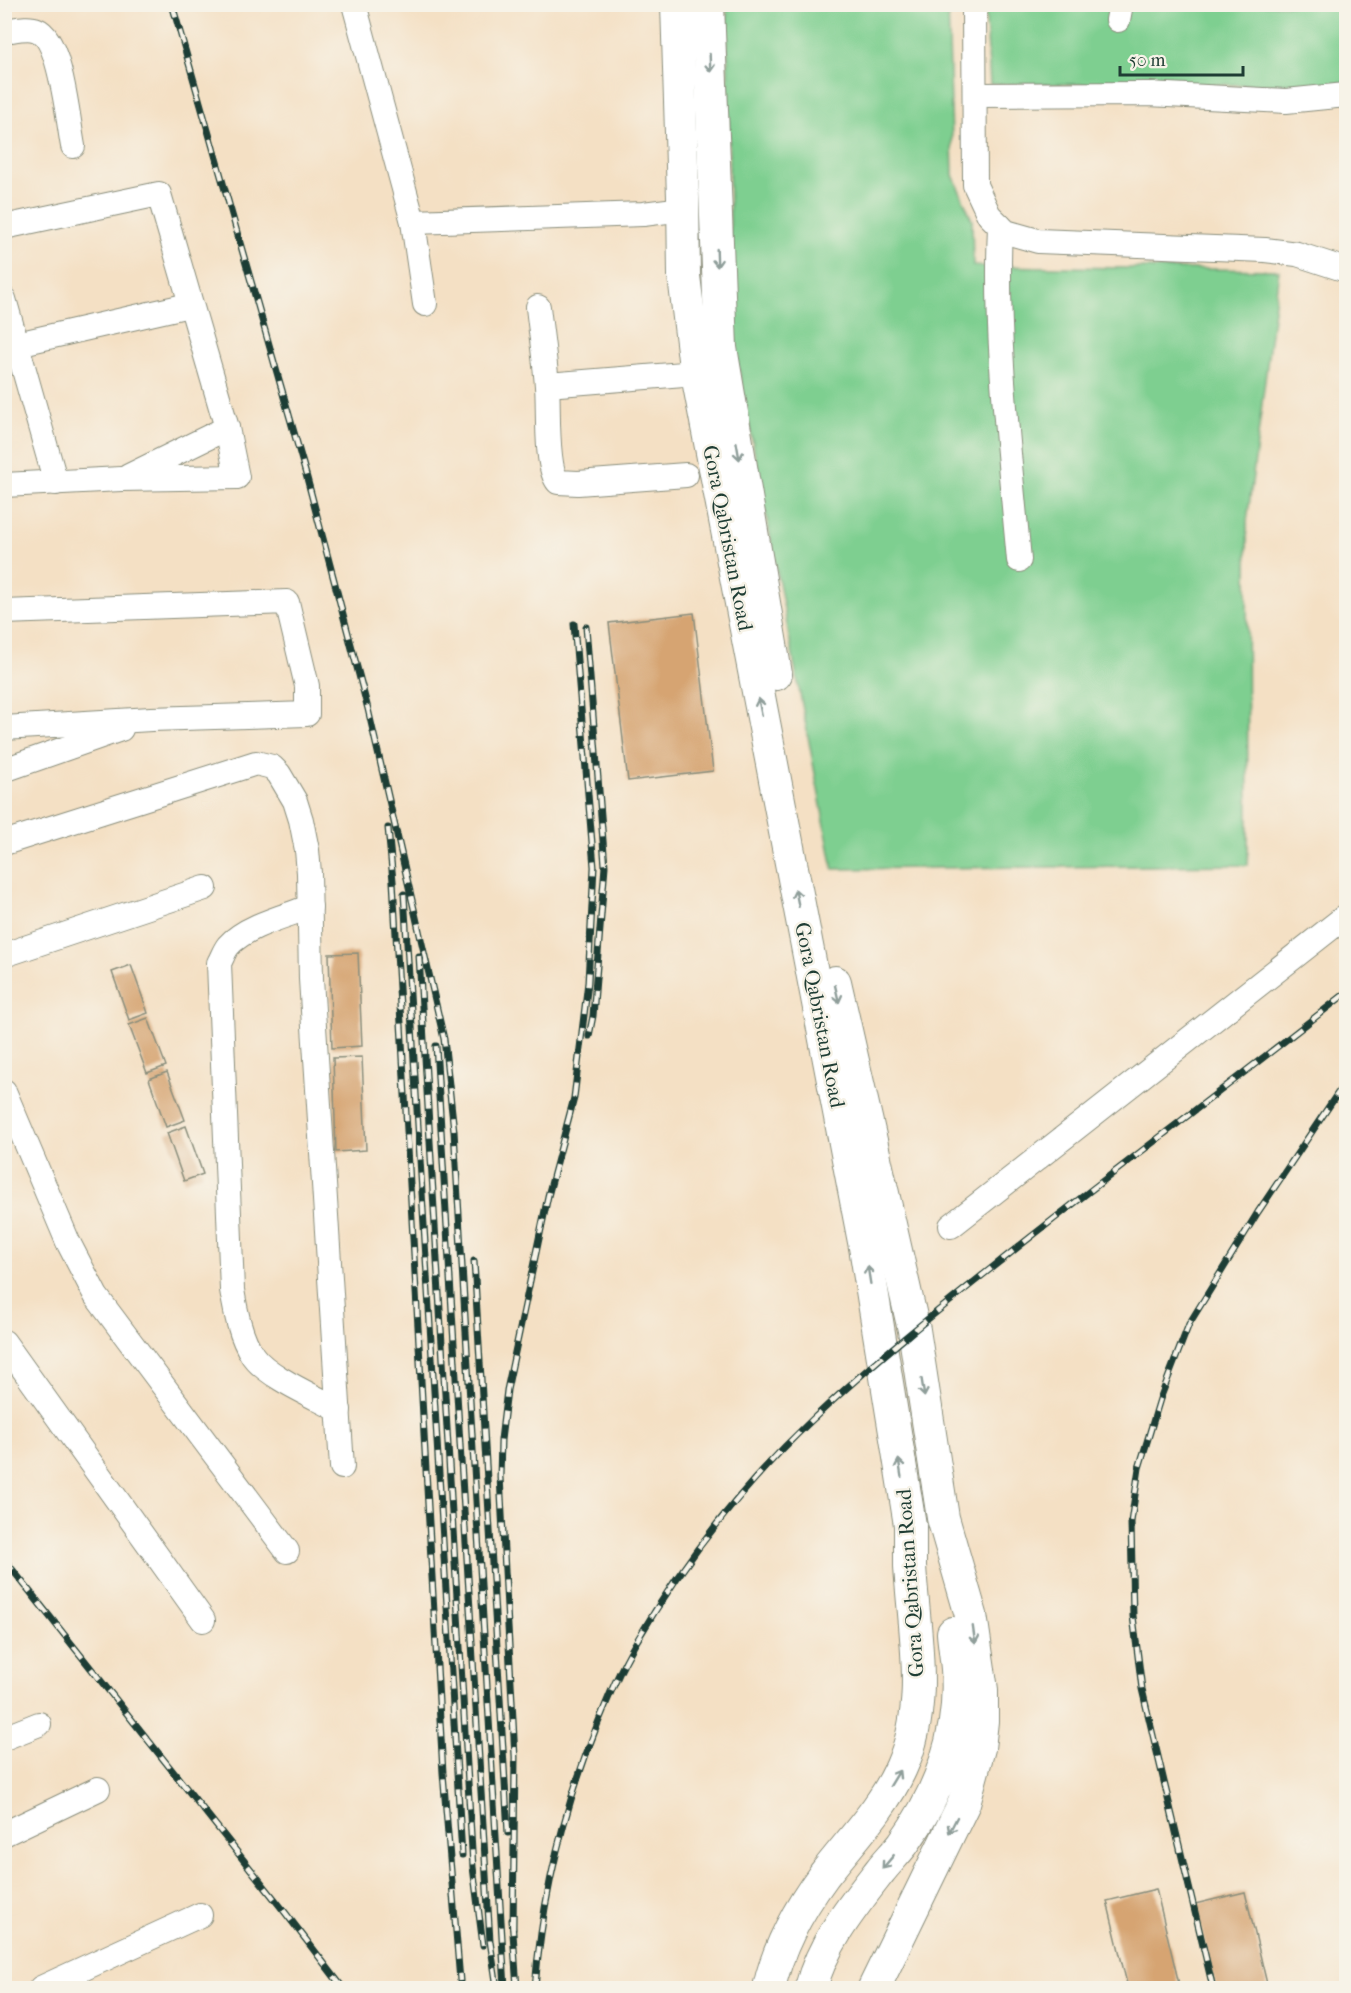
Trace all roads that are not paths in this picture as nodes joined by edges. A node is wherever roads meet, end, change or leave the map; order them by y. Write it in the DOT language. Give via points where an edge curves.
graph roads {
  1 [pos="354,4"];
  2 [pos="677,4"];
  3 [pos="708,4"];
  4 [pos="974,4"];
  5 [pos="4,31"];
  6 [pos="975,95"];
  7 [pos="1347,95"];
  8 [pos="73,146"];
  9 [pos="683,209"];
  10 [pos="413,222"];
  11 [pos="1000,226"];
  12 [pos="4,227"];
  13 [pos="1347,270"];
  14 [pos="4,299"];
  15 [pos="425,304"];
  16 [pos="189,305"];
  17 [pos="538,307"];
  18 [pos="10,346"];
  19 [pos="696,373"];
  20 [pos="547,385"];
  21 [pos="226,428"];
  22 [pos="686,475"];
  23 [pos="121,479"];
  24 [pos="56,483"];
  25 [pos="4,485"];
  26 [pos="1019,560"];
  27 [pos="4,612"];
  28 [pos="151,719"];
  29 [pos="4,728"];
  30 [pos="4,770"];
  31 [pos="4,843"];
  32 [pos="205,888"];
  33 [pos="310,907"];
  34 [pos="1347,916"];
  35 [pos="4,955"];
  36 [pos="4,1091"];
  37 [pos="951,1226"];
  38 [pos="6,1348"];
  39 [pos="339,1410"];
  40 [pos="342,1467"];
  41 [pos="943,1518"];
  42 [pos="910,1526"];
  43 [pos="287,1551"];
  44 [pos="942,1615"];
  45 [pos="203,1620"];
  46 [pos="39,1724"];
  47 [pos="4,1738"];
  48 [pos="98,1789"];
  49 [pos="4,1834"];
  50 [pos="200,1915"];
  51 [pos="40,1989"];
  52 [pos="769,1989"];
  53 [pos="787,1989"];
  54 [pos="811,1989"];
  55 [pos="874,1989"];
  1 -- 10 [label="street"];
  2 -- 9 [label="main road, Gora Qabristan Road"];
  3 -- 41 [label="main road, Gora Qabristan Road, one-way" via="721,348 768,633 835,985 914,1330"];
  4 -- 6 [label="street"];
  5 -- 8 [label="street" via="34,28 46,35 61,78"];
  6 -- 7 [label="street" via="1148,94 1244,101"];
  6 -- 11 [label="street" via="975,185 989,215"];
  9 -- 10 [label="street"];
  9 -- 19 [label="main road, Gora Qabristan Road" via="684,276"];
  10 -- 15 [label="street"];
  11 -- 13 [label="street" via="1006,232 1038,241 1265,250 1298,254"];
  11 -- 26 [label="street" via="999,336"];
  12 -- 16 [label="street" via="159,194"];
  14 -- 18 [label="street"];
  16 -- 18 [label="street"];
  16 -- 21 [label="street"];
  17 -- 20 [label="street"];
  18 -- 24 [label="street"];
  19 -- 20 [label="street"];
  42 -- 19 [label="main road, Gora Qabristan Road, one-way" via="862,1235"];
  20 -- 22 [label="street" via="550,457 558,482"];
  21 -- 23 [label="street"];
  21 -- 23 [label="street" via="237,477"];
  23 -- 24 [label="street"];
  24 -- 25 [label="street"];
  27 -- 28 [label="street" via="287,602 308,686 307,714"];
  28 -- 29 [label="street"];
  28 -- 30 [label="street"];
  31 -- 33 [label="street" via="256,763 272,767 295,801 307,850"];
  32 -- 35 [label="street"];
  33 -- 39 [label="street" via="311,979"];
  33 -- 39 [label="street" via="243,935 228,946 219,963 232,1290 239,1324 254,1357 269,1372"];
  34 -- 37 [label="street"];
  36 -- 43 [label="street" via="68,1242 96,1296"];
  38 -- 45 [label="street"];
  39 -- 40 [label="street"];
  41 -- 44 [label="main road"];
  41 -- 55 [label="main road, Gora Qabristan Road, one-way" via="971,1615 982,1690 979,1748 964,1803"];
  42 -- 44 [label="main road"];
  52 -- 42 [label="main road, Gora Qabristan Road, one-way" via="774,1963 790,1930 823,1876 876,1810 900,1770 910,1744 916,1717 918,1638"];
  44 -- 53 [label="main road" via="934,1732 922,1774 884,1832 817,1915 802,1944"];
  44 -- 54 [label="main road, one-way" via="957,1670 958,1700 945,1770 903,1844 832,1937"];
  46 -- 47 [label="street"];
  48 -- 49 [label="street"];
  50 -- 51 [label="street"];
}
